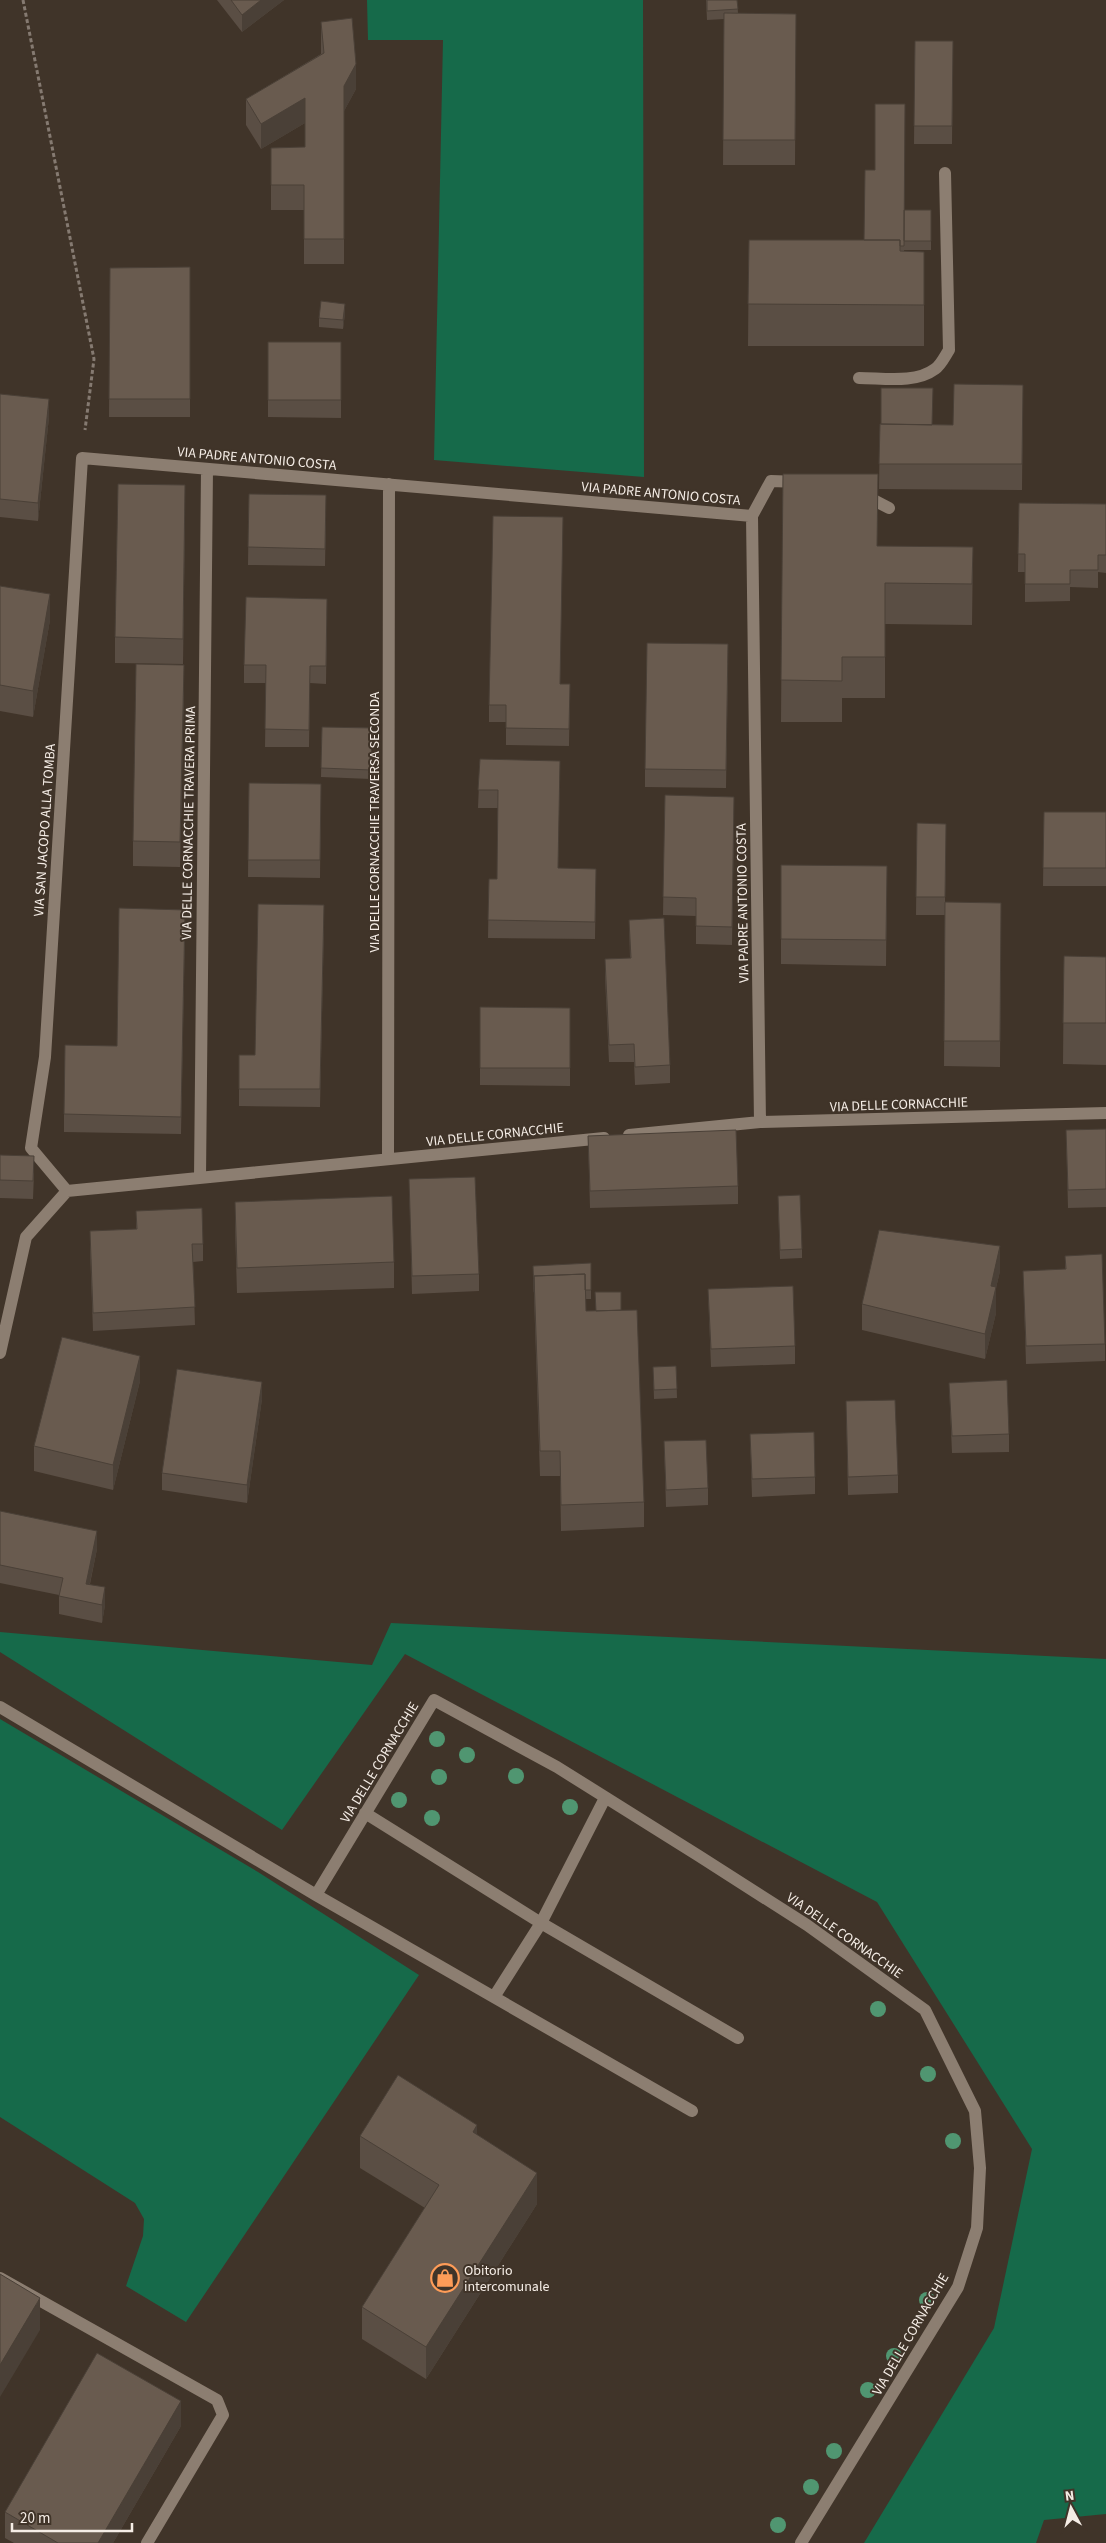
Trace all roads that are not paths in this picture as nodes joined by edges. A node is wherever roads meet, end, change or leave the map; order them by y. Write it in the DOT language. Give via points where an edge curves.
graph roads {
  1 [pos="945,173"];
  2 [pos="859,378"];
  3 [pos="82,458"];
  4 [pos="207,468"];
  5 [pos="817,483"];
  6 [pos="389,484"];
  7 [pos="856,490"];
  8 [pos="890,508"];
  9 [pos="752,516"];
  10 [pos="1106,1113"];
  11 [pos="760,1122"];
  12 [pos="388,1159"];
  13 [pos="200,1178"];
  14 [pos="67,1191"];
  15 [pos="0,1353"];
  16 [pos="0,1707"];
  17 [pos="605,1798"];
  18 [pos="365,1813"];
  19 [pos="316,1895"];
  20 [pos="541,1923"];
  21 [pos="494,1997"];
  22 [pos="738,2038"];
  23 [pos="692,2111"];
  24 [pos="0,2278"];
  25 [pos="147,2543"];
  26 [pos="801,2543"];
  1 -- 2 [label="street" via="950,350 937,368 922,376"];
  3 -- 4 [label="street, VIA PADRE ANTONIO COSTA"];
  3 -- 14 [label="street, VIA SAN JACOPO ALLA TOMBA" via="45,1058 31,1148"];
  4 -- 6 [label="street, VIA PADRE ANTONIO COSTA"];
  4 -- 13 [label="street, VIA DELLE CORNACCHIE TRAVERA PRIMA"];
  5 -- 9 [label="street" via="771,481"];
  6 -- 9 [label="street, VIA PADRE ANTONIO COSTA"];
  6 -- 12 [label="street, VIA DELLE CORNACCHIE TRAVERSA SECONDA"];
  7 -- 8 [label="street"];
  9 -- 11 [label="street, VIA PADRE ANTONIO COSTA"];
  10 -- 11 [label="street, VIA DELLE CORNACCHIE"];
  11 -- 12 [label="street, VIA DELLE CORNACCHIE"];
  12 -- 13 [label="street, VIA DELLE CORNACCHIE"];
  13 -- 14 [label="street, VIA DELLE CORNACCHIE"];
  14 -- 15 [label="street" via="26,1237"];
  16 -- 19 [label="street"];
  17 -- 18 [label="street, VIA DELLE CORNACCHIE" via="557,1767 434,1700"];
  17 -- 20 [label="street"];
  17 -- 26 [label="street, VIA DELLE CORNACCHIE" via="808,1925 926,2010 975,2111 980,2168 977,2228 958,2287"];
  18 -- 19 [label="street, VIA DELLE CORNACCHIE"];
  18 -- 20 [label="street"];
  19 -- 21 [label="street"];
  20 -- 21 [label="street"];
  20 -- 22 [label="street"];
  21 -- 23 [label="street"];
  24 -- 25 [label="street" via="217,2400 223,2415"];
}
